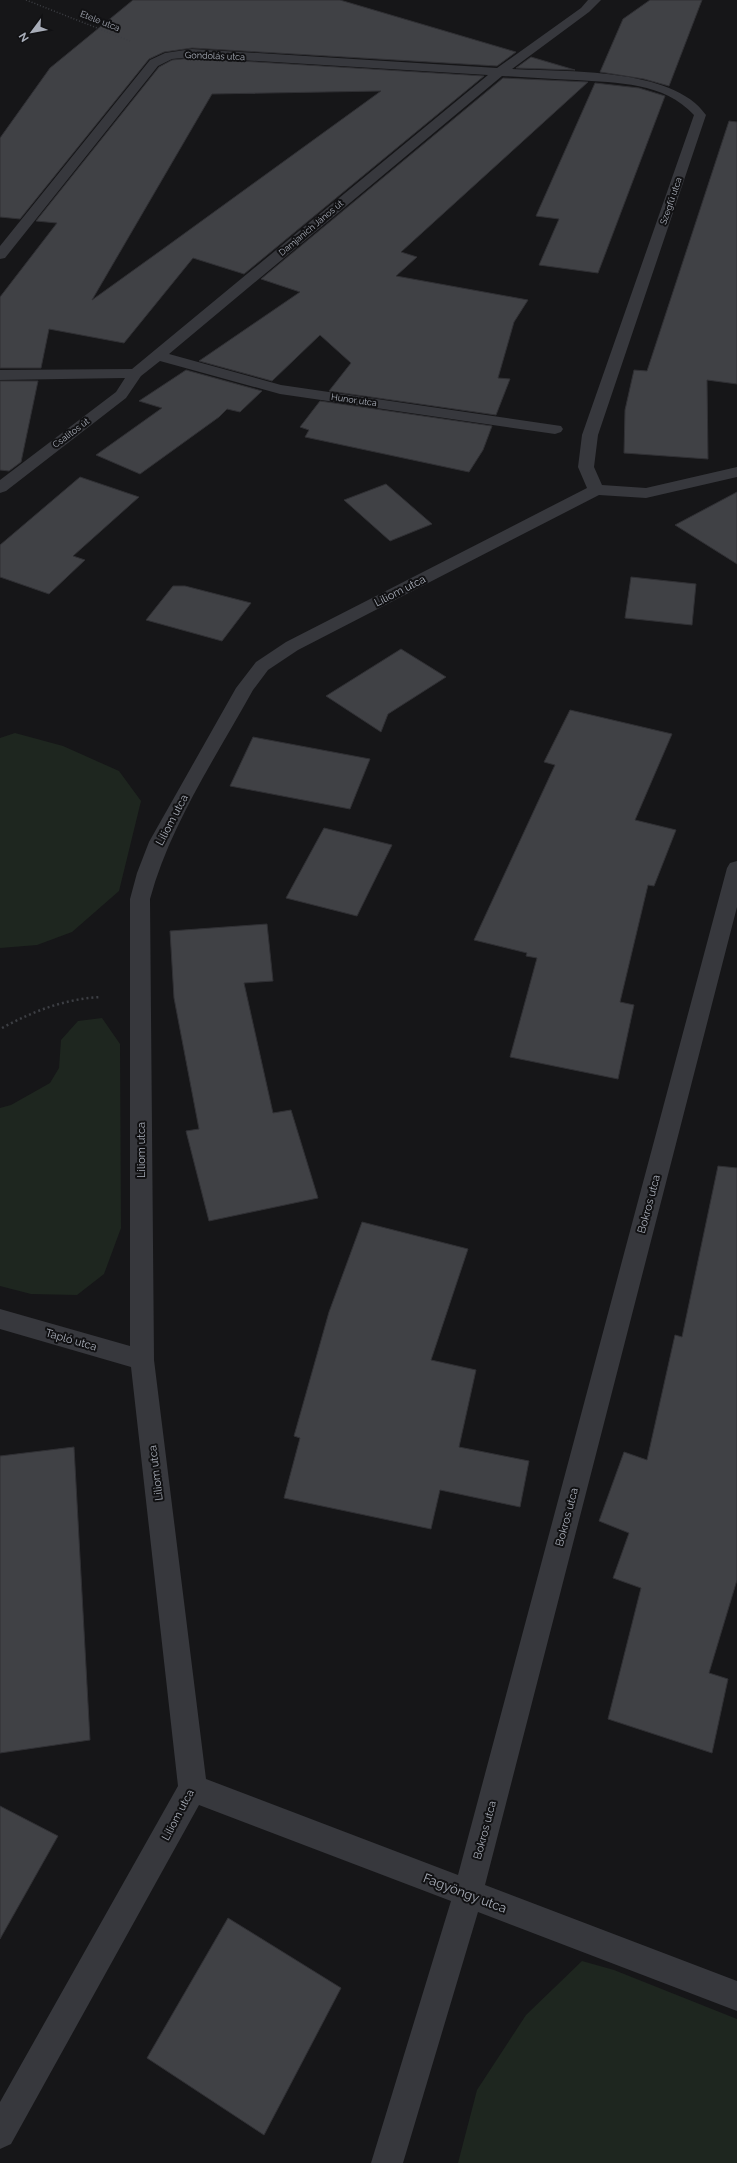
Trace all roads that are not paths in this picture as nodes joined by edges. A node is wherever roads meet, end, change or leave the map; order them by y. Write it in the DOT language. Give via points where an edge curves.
graph roads {
  1 [pos="595,0"];
  2 [pos="498,73"];
  3 [pos="0,255"];
  4 [pos="157,356"];
  5 [pos="136,373"];
  6 [pos="0,375"];
  7 [pos="555,428"];
  8 [pos="737,472"];
  9 [pos="0,488"];
  10 [pos="596,490"];
  11 [pos="737,868"];
  12 [pos="0,1319"];
  13 [pos="142,1360"];
  14 [pos="193,1788"];
  15 [pos="468,1894"];
  16 [pos="737,1996"];
  17 [pos="0,2133"];
  18 [pos="387,2163"];
  1 -- 2 [label="street, Damjanich János út"];
  2 -- 3 [label="street, Gondolás utca" via="192,53 169,56 154,63"];
  2 -- 4 [label="street, Damjanich János út"];
  2 -- 10 [label="street, Szegfű utca" via="632,80 673,94 693,105 700,115 590,435 586,467"];
  4 -- 5 [label="street, Damjanich János út"];
  4 -- 7 [label="street, Hunor utca" via="280,389"];
  5 -- 6 [label="street"];
  5 -- 9 [label="street, Csalitos út" via="120,395"];
  8 -- 10 [label="street" via="646,493"];
  10 -- 13 [label="street, Liliom utca" via="292,646 262,666 245,688 159,842 146,873 140,899"];
  11 -- 15 [label="street, Bokros utca"];
  12 -- 13 [label="street, Tapló utca"];
  13 -- 14 [label="street, Liliom utca"];
  14 -- 15 [label="street, Fagyöngy utca"];
  14 -- 17 [label="street, Liliom utca"];
  15 -- 16 [label="street, Fagyöngy utca"];
  15 -- 18 [label="street, Bokros utca"];
}
